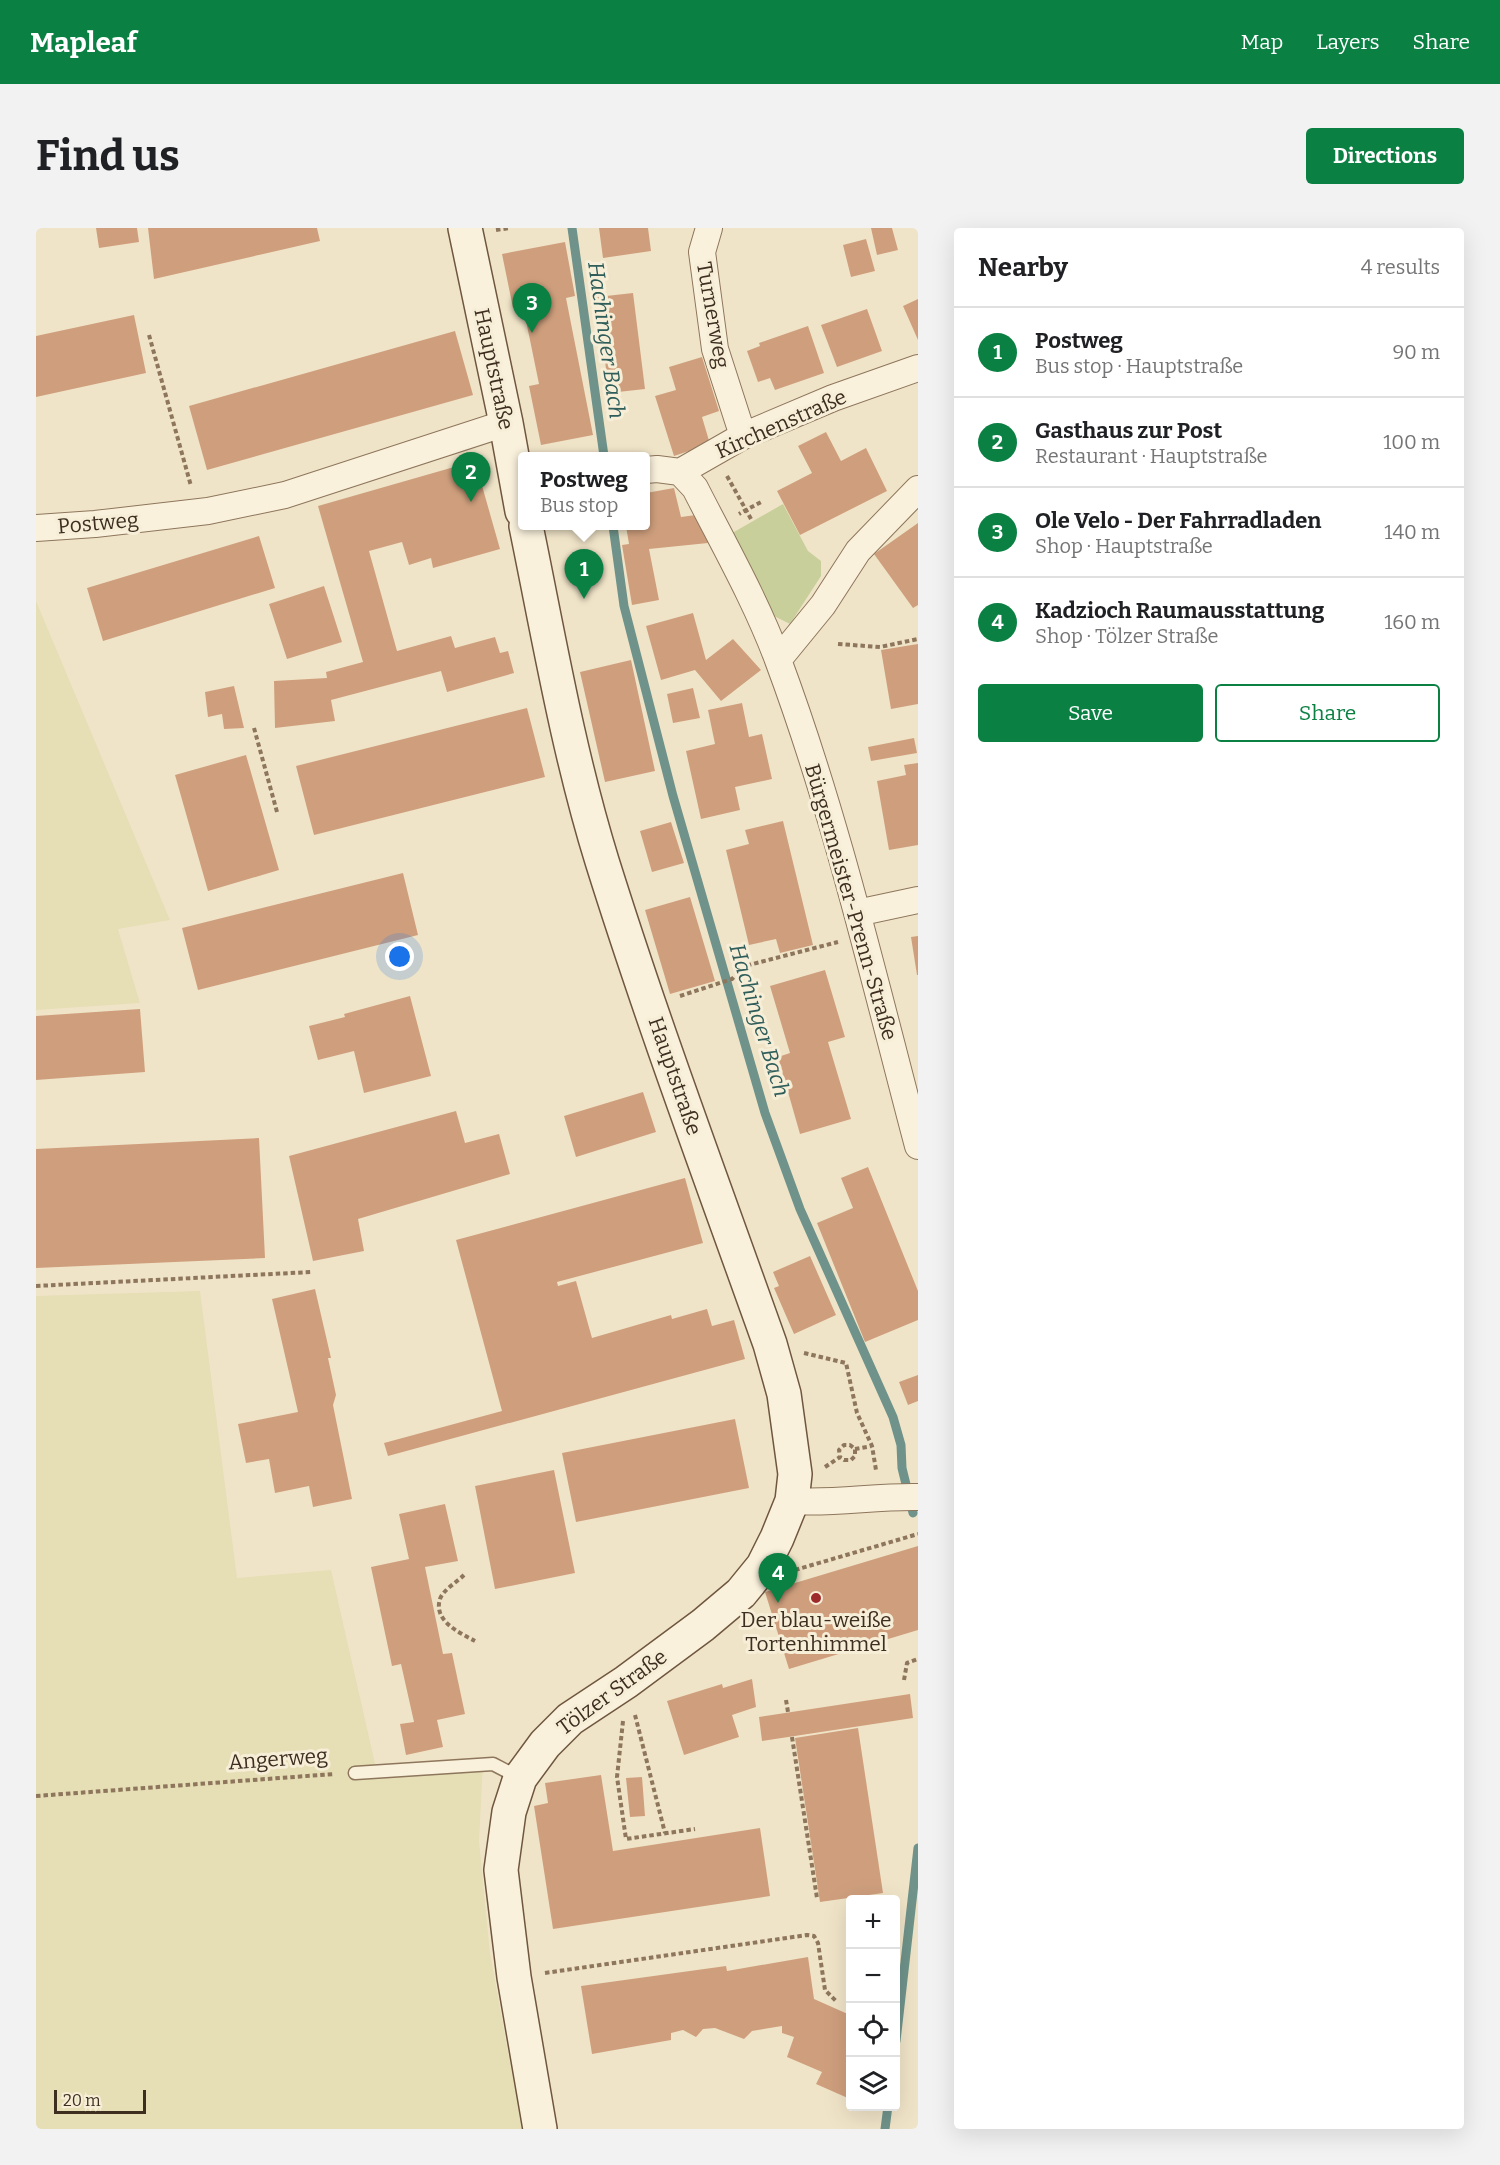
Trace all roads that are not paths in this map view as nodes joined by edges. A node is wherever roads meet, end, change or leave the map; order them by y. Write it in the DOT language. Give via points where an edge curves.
graph roads {
  1 [pos="465,228"];
  2 [pos="709,228"];
  3 [pos="918,368"];
  4 [pos="506,423"];
  5 [pos="743,436"];
  6 [pos="650,470"];
  7 [pos="680,472"];
  8 [pos="518,481"];
  9 [pos="918,489"];
  10 [pos="36,528"];
  11 [pos="526,530"];
  12 [pos="778,660"];
  13 [pos="918,900"];
  14 [pos="856,913"];
  15 [pos="918,1146"];
  16 [pos="900,1497"];
  17 [pos="792,1501"];
  18 [pos="355,1773"];
  19 [pos="520,1778"];
  20 [pos="540,2129"];
  1 -- 4 [label="main road, Hauptstraße"];
  2 -- 5 [label="street, Turnerweg" via="702,252 716,349"];
  3 -- 5 [label="street, Kirchenstraße"];
  4 -- 8 [label="main road, Hauptstraße"];
  4 -- 10 [label="street, Postweg" via="285,495 199,512"];
  5 -- 7 [label="street, Kirchenstraße"];
  6 -- 7 [label="street"];
  7 -- 12 [label="street, Bürgermeister-Prenn-Straße" via="695,488 759,613"];
  9 -- 12 [label="street" via="858,551 823,605"];
  11 -- 17 [label="main road, Hauptstraße" via="556,681 602,859 784,1394 795,1474"];
  12 -- 14 [label="street, Bürgermeister-Prenn-Straße" via="818,778"];
  13 -- 14 [label="street"];
  14 -- 15 [label="street, Bürgermeister-Prenn-Straße"];
  16 -- 17 [label="street" via="822,1503"];
  17 -- 19 [label="main road, Tölzer Straße" via="763,1566 741,1593 626,1682 570,1719 544,1744"];
  18 -- 19 [label="lane, Angerweg" via="493,1764"];
  19 -- 20 [label="main road, Tölzer Straße" via="509,1812 501,1870 514,1977"];
}
